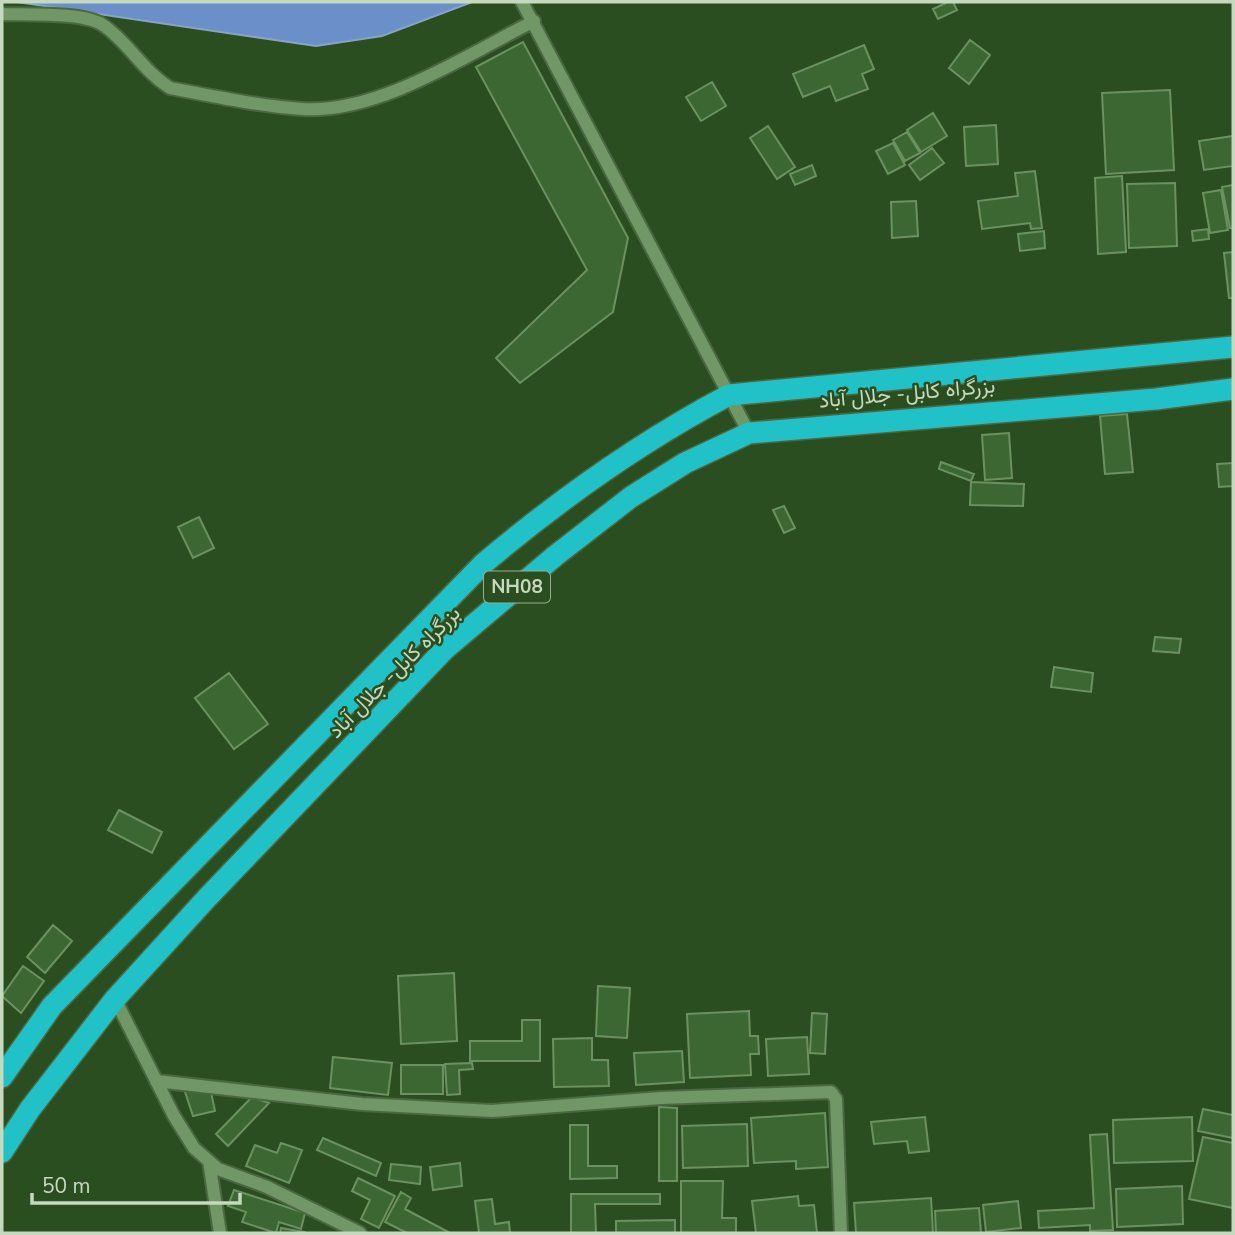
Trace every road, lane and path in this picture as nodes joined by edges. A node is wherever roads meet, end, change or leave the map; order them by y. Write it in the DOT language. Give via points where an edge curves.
graph roads {
  1 [pos="522,2"];
  2 [pos="2,14"];
  3 [pos="534,21"];
  4 [pos="1233,347"];
  5 [pos="1233,389"];
  6 [pos="729,395"];
  7 [pos="749,433"];
  8 [pos="115,999"];
  9 [pos="2,1077"];
  10 [pos="156,1081"];
  11 [pos="2,1152"];
  12 [pos="209,1161"];
  13 [pos="220,1233"];
  14 [pos="360,1233"];
  15 [pos="841,1233"];
  1 -- 3 [label="street"];
  2 -- 3 [label="street" via="102,24 152,77 170,88 304,109 355,103 417,81"];
  3 -- 6 [label="street"];
  4 -- 6 [label="highway, بزرگراه کابل- جلال آباد / NH08"];
  5 -- 7 [label="highway, بزرگراه کابل- جلال آباد / NH08"];
  6 -- 7 [label="street"];
  6 -- 9 [label="highway, بزرگراه کابل- جلال آباد / NH08" via="660,432 548,509 483,564 69,987"];
  7 -- 8 [label="highway, بزرگراه کابل- جلال آباد / NH08" via="685,463 631,497 445,649"];
  8 -- 10 [label="street"];
  8 -- 11 [label="highway, بزرگراه کابل- جلال آباد / NH08"];
  10 -- 12 [label="street" via="194,1148"];
  10 -- 15 [label="street" via="362,1104 492,1111 831,1092 836,1099"];
  12 -- 13 [label="street"];
  12 -- 14 [label="street"];
}
